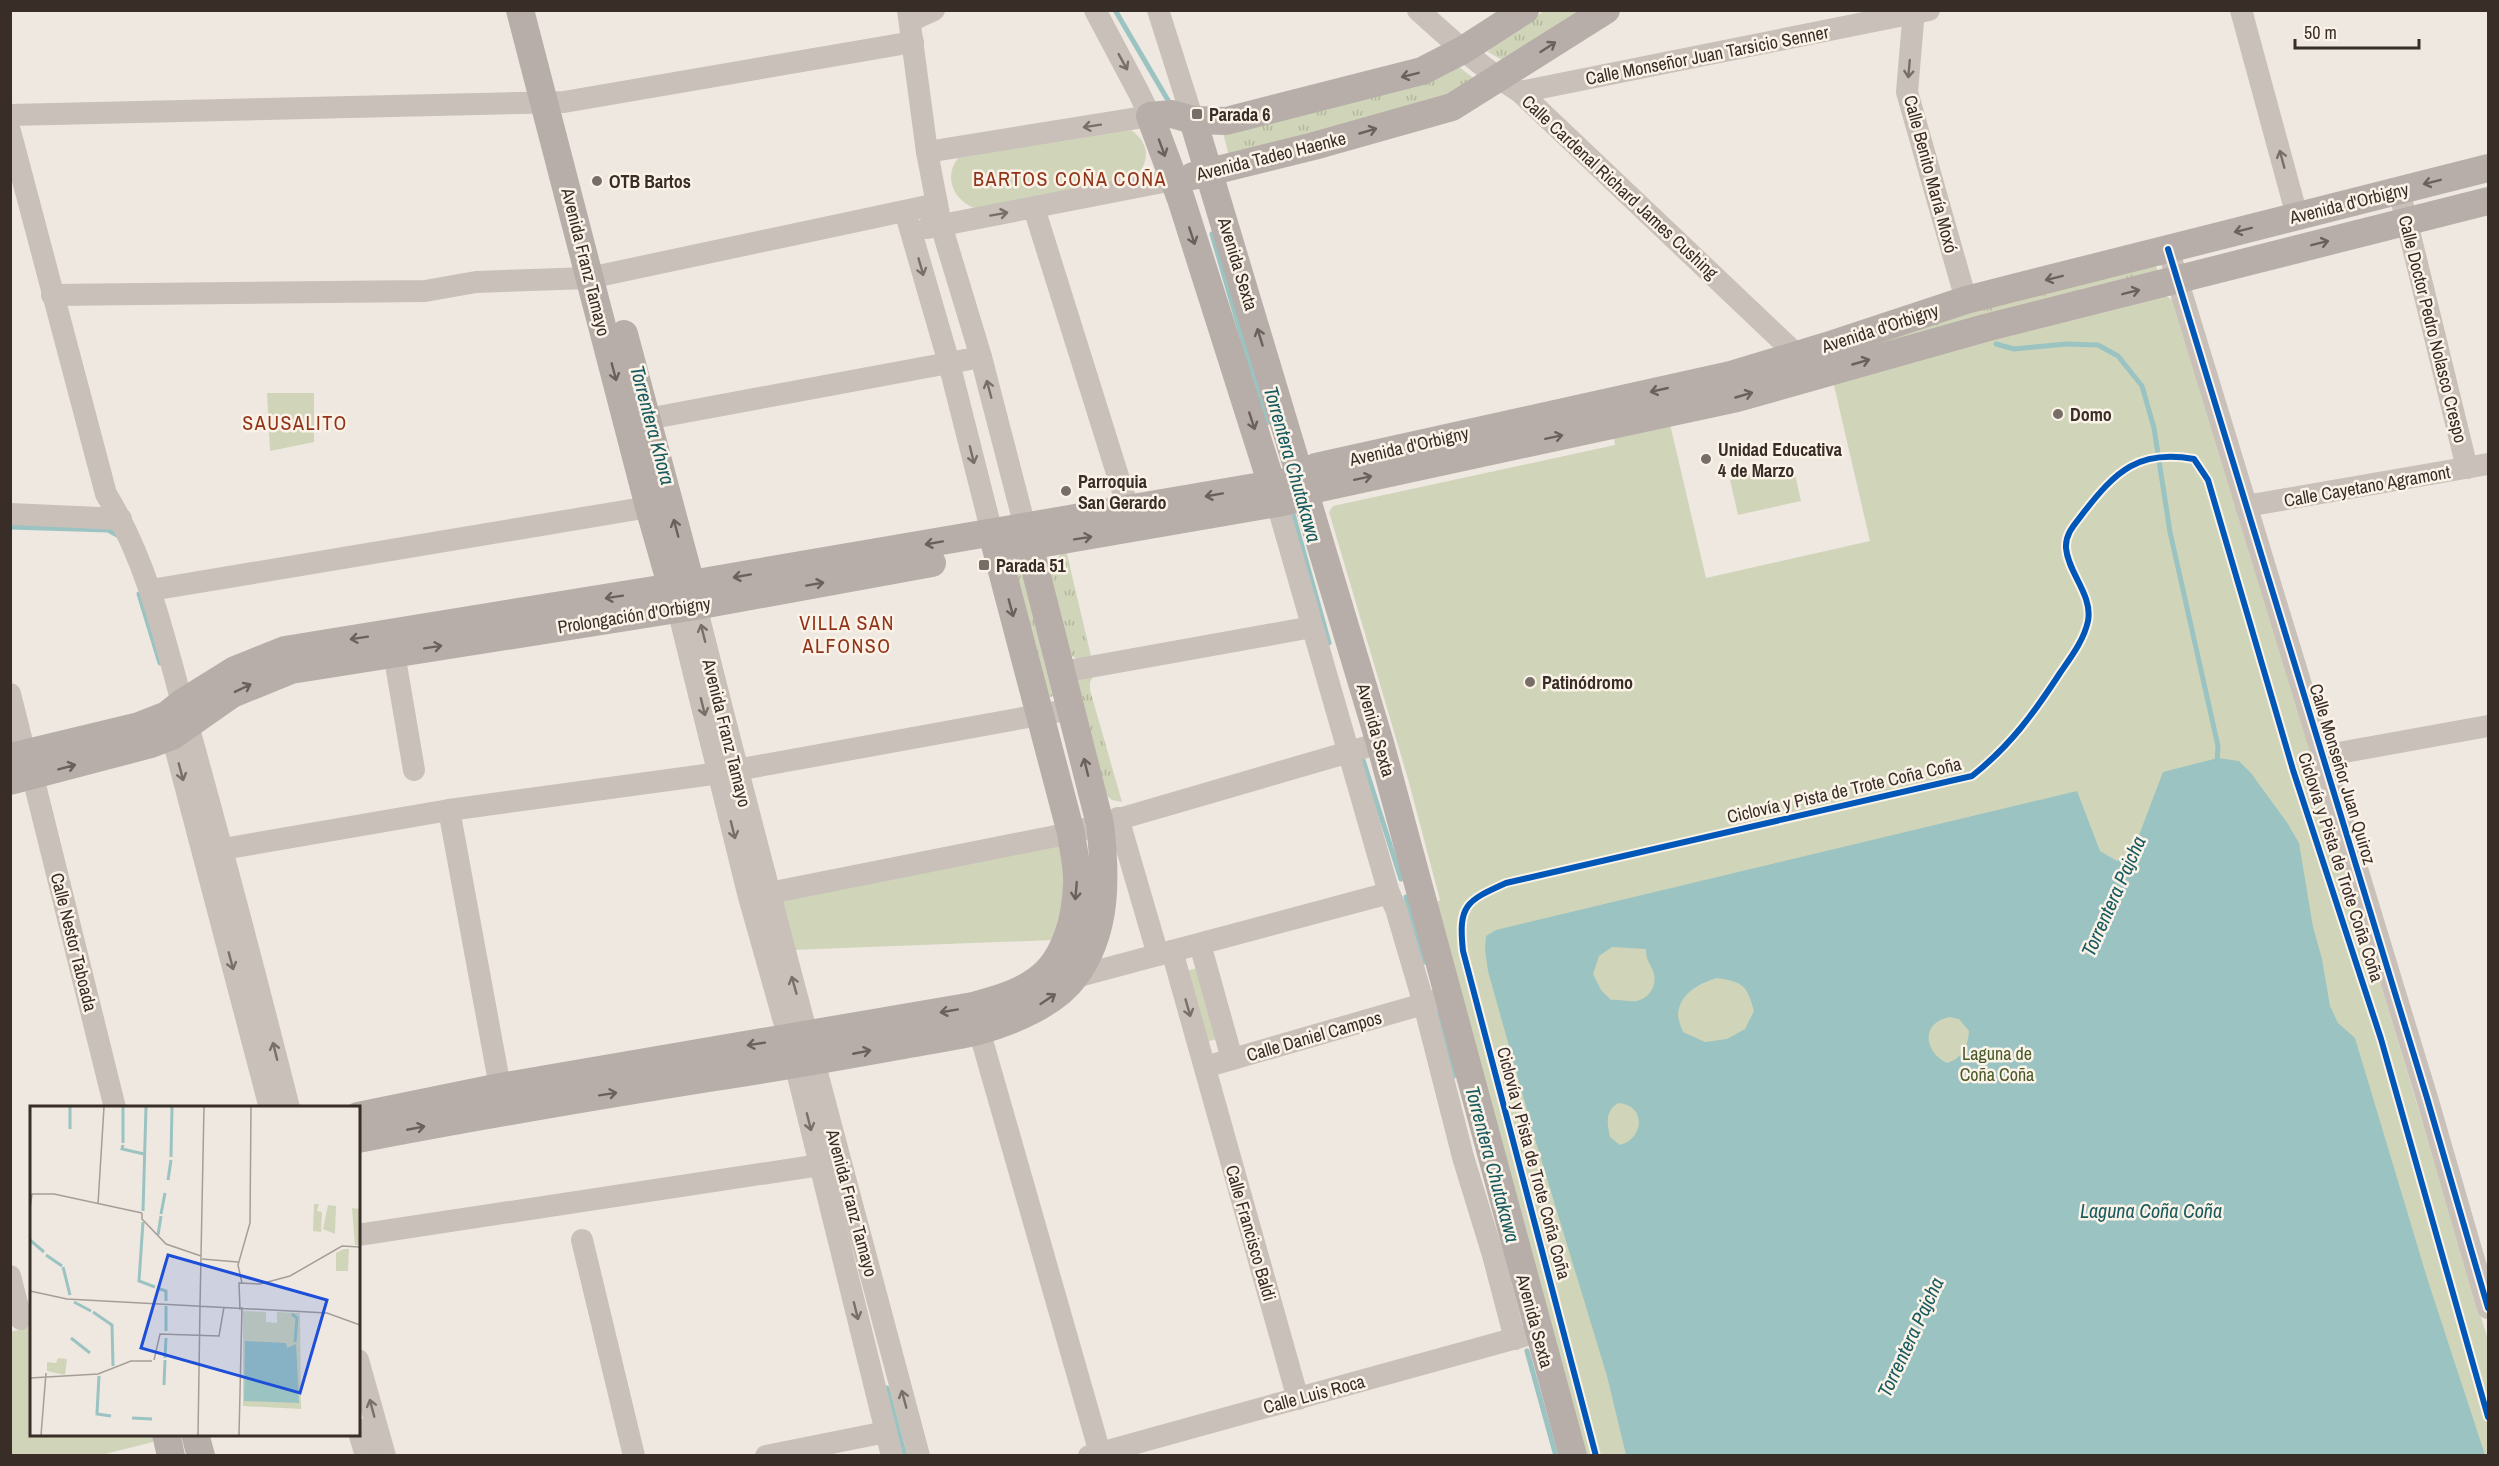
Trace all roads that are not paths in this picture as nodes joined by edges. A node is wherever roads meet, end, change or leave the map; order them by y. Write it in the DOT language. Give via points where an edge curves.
graph roads {
  1 [pos="520,10"];
  2 [pos="537,10"];
  3 [pos="934,10"];
  4 [pos="1095,10"];
  5 [pos="1158,10"];
  6 [pos="1418,10"];
  7 [pos="1525,10"];
  8 [pos="1606,10"];
  9 [pos="2241,10"];
  10 [pos="1919,12"];
  11 [pos="910,24"];
  12 [pos="1463,50"];
  13 [pos="1510,85"];
  14 [pos="554,102"];
  15 [pos="10,115"];
  16 [pos="1169,116"];
  17 [pos="10,131"];
  18 [pos="927,152"];
  19 [pos="2488,168"];
  20 [pos="1192,176"];
  21 [pos="2399,190"];
  22 [pos="2488,201"];
  23 [pos="1034,208"];
  24 [pos="939,214"];
  25 [pos="2297,216"];
  26 [pos="908,221"];
  27 [pos="2406,221"];
  28 [pos="2168,249"];
  29 [pos="598,277"];
  30 [pos="2177,280"];
  31 [pos="52,295"];
  32 [pos="1965,300"];
  33 [pos="981,357"];
  34 [pos="949,363"];
  35 [pos="1801,366"];
  36 [pos="647,419"];
  37 [pos="2478,466"];
  38 [pos="1287,490"];
  39 [pos="649,507"];
  40 [pos="2246,507"];
  41 [pos="10,514"];
  42 [pos="121,519"];
  43 [pos="1131,520"];
  44 [pos="1028,537"];
  45 [pos="994,542"];
  46 [pos="151,590"];
  47 [pos="684,597"];
  48 [pos="1312,627"];
  49 [pos="394,653"];
  50 [pos="1062,672"];
  51 [pos="10,694"];
  52 [pos="1072,709"];
  53 [pos="1040,716"];
  54 [pos="177,720"];
  55 [pos="2488,726"];
  56 [pos="1362,748"];
  57 [pos="2322,756"];
  58 [pos="20,767"];
  59 [pos="414,770"];
  60 [pos="728,771"];
  61 [pos="449,810"];
  62 [pos="1109,821"];
  63 [pos="1071,833"];
  64 [pos="223,849"];
  65 [pos="1389,893"];
  66 [pos="758,894"];
  67 [pos="1200,944"];
  68 [pos="1165,953"];
  69 [pos="1075,977"];
  70 [pos="1436,1001"];
  71 [pos="979,1030"];
  72 [pos="802,1050"];
  73 [pos="1232,1059"];
  74 [pos="1205,1067"];
  75 [pos="500,1087"];
  76 [pos="115,1106"];
  77 [pos="270,1106"];
  78 [pos="289,1106"];
  79 [pos="360,1116"];
  80 [pos="360,1140"];
  81 [pos="819,1165"];
  82 [pos="360,1235"];
  83 [pos="582,1240"];
  84 [pos="10,1276"];
  85 [pos="2487,1298"];
  86 [pos="21,1319"];
  87 [pos="1526,1336"];
  88 [pos="360,1367"];
  89 [pos="1298,1399"];
  90 [pos="886,1432"];
  91 [pos="166,1436"];
  92 [pos="196,1436"];
  93 [pos="360,1436"];
  94 [pos="1094,1454"];
  95 [pos="171,1455"];
  96 [pos="201,1455"];
  97 [pos="366,1455"];
  98 [pos="385,1455"];
  99 [pos="634,1455"];
  100 [pos="766,1455"];
  101 [pos="892,1455"];
  102 [pos="919,1455"];
  103 [pos="1573,1455"];
  1 -- 14 [label="main road, Avenida Franz Tamayo"];
  2 -- 14 [label="main road, Avenida Franz Tamayo"];
  3 -- 11 [label="street"];
  4 -- 16 [label="street, Avenida Sexta, one-way" via="1140,93"];
  5 -- 16 [label="street, Avenida Sexta"];
  6 -- 12 [label="street, Calle Cardenal Richard James Cushing"];
  7 -- 12 [label="main road"];
  13 -- 8 [label="main road, Avenida Tadeo Haenke, one-way"];
  25 -- 9 [label="street, one-way"];
  10 -- 13 [label="street, Calle Monseñor Juan Tarsicio Senner"];
  10 -- 32 [label="street, Calle Benito María Moxó, one-way" via="1906,92"];
  11 -- 14 [label="street"];
  11 -- 18 [label="street"];
  12 -- 13 [label="street, Calle Cardenal Richard James Cushing"];
  12 -- 16 [label="main road, one-way" via="1422,72 1226,121"];
  20 -- 13 [label="main road, Avenida Tadeo Haenke, one-way" via="1314,146"];
  13 -- 35 [label="street, Calle Cardenal Richard James Cushing"];
  14 -- 15 [label="street"];
  14 -- 29 [label="main road, Avenida Franz Tamayo"];
  16 -- 18 [label="street, one-way"];
  16 -- 20 [label="main road, Avenida Sexta, one-way"];
  16 -- 20 [label="main road, Avenida Sexta"];
  17 -- 31 [label="street"];
  18 -- 24 [label="street"];
  19 -- 21 [label="main road, Avenida d'Orbigny, one-way"];
  20 -- 23 [label="street, Avenida Tadeo Haenke"];
  20 -- 38 [label="main road, Avenida Sexta, one-way"];
  38 -- 20 [label="main road, Avenida Sexta, one-way"];
  21 -- 25 [label="main road, Avenida d'Orbigny"];
  21 -- 27 [label="street, Calle Doctor Pedro Nolasco Crespo"];
  22 -- 27 [label="main road, Avenida d'Orbigny"];
  24 -- 23 [label="street, Avenida Tadeo Haenke, one-way"];
  23 -- 43 [label="street"];
  24 -- 26 [label="street, Avenida Tadeo Haenke"];
  24 -- 33 [label="street"];
  25 -- 28 [label="main road, Avenida d'Orbigny, one-way"];
  26 -- 29 [label="street, Avenida Tadeo Haenke"];
  26 -- 34 [label="street, one-way"];
  30 -- 27 [label="main road, Avenida d'Orbigny, one-way"];
  27 -- 37 [label="street, Calle Doctor Pedro Nolasco Crespo"];
  28 -- 30 [label="street, Calle Monseñor Juan Quiroz"];
  28 -- 32 [label="main road, Avenida d'Orbigny, one-way"];
  29 -- 31 [label="street, Avenida Tadeo Haenke" via="476,282 425,291"];
  29 -- 36 [label="main road, Avenida Franz Tamayo"];
  29 -- 39 [label="main road, Avenida Franz Tamayo, one-way"];
  35 -- 30 [label="main road, Avenida d'Orbigny, one-way" via="1985,328"];
  30 -- 40 [label="street, Calle Monseñor Juan Quiroz"];
  31 -- 42 [label="street" via="106,494"];
  32 -- 35 [label="main road, Avenida d'Orbigny"];
  33 -- 34 [label="street"];
  44 -- 33 [label="street, one-way"];
  34 -- 36 [label="street"];
  34 -- 45 [label="street, one-way"];
  35 -- 38 [label="main road, Avenida d'Orbigny" via="1731,375 1316,467"];
  47 -- 36 [label="main road, Avenida Franz Tamayo, one-way"];
  37 -- 40 [label="street, Calle Cayetano Agramont"];
  38 -- 43 [label="main road, Prolongación d'Orbigny"];
  38 -- 48 [label="street, Avenida Sexta"];
  38 -- 56 [label="main road, Avenida Sexta"];
  39 -- 46 [label="street"];
  39 -- 47 [label="main road, Avenida Franz Tamayo"];
  40 -- 57 [label="street, Calle Monseñor Juan Quiroz"];
  41 -- 42 [label="street"];
  42 -- 46 [label="street"];
  43 -- 44 [label="main road, Prolongación d'Orbigny"];
  44 -- 45 [label="main road, Prolongación d'Orbigny"];
  44 -- 50 [label="main road"];
  45 -- 47 [label="main road, Prolongación d'Orbigny"];
  45 -- 53 [label="main road, one-way"];
  46 -- 54 [label="street"];
  49 -- 47 [label="main road, Prolongación d'Orbigny, one-way"];
  47 -- 54 [label="main road, Prolongación d'Orbigny, one-way" via="285,650 235,670"];
  47 -- 60 [label="street, Avenida Franz Tamayo"];
  48 -- 50 [label="street"];
  48 -- 56 [label="street, Avenida Sexta"];
  54 -- 49 [label="main road, Prolongación d'Orbigny, one-way" via="271,676"];
  49 -- 59 [label="street"];
  50 -- 52 [label="main road"];
  51 -- 58 [label="street, Calle Nestor Taboada"];
  52 -- 53 [label="street"];
  62 -- 52 [label="main road, one-way"];
  53 -- 60 [label="street"];
  53 -- 63 [label="main road"];
  54 -- 58 [label="main road, Prolongación d'Orbigny" via="139,726"];
  54 -- 64 [label="street"];
  54 -- 77 [label="street, one-way"];
  55 -- 57 [label="street"];
  56 -- 62 [label="street"];
  56 -- 65 [label="street, Avenida Sexta"];
  56 -- 70 [label="main road, Avenida Sexta" via="1417,885"];
  57 -- 85 [label="street, Calle Monseñor Juan Quiroz"];
  58 -- 76 [label="street, Calle Nestor Taboada"];
  60 -- 61 [label="street"];
  60 -- 66 [label="street, Avenida Franz Tamayo"];
  61 -- 64 [label="street"];
  61 -- 75 [label="street"];
  62 -- 63 [label="street"];
  62 -- 68 [label="street, Calle Francisco Baldi"];
  62 -- 69 [label="main road" via="1097,934"];
  63 -- 66 [label="street"];
  63 -- 72 [label="main road, one-way" via="1077,882 1074,914 1065,943 1039,979 1001,998"];
  78 -- 64 [label="street, one-way"];
  65 -- 67 [label="street"];
  65 -- 70 [label="street, Avenida Sexta"];
  66 -- 72 [label="street, Avenida Franz Tamayo"];
  67 -- 68 [label="street"];
  67 -- 73 [label="street"];
  68 -- 69 [label="street"];
  68 -- 74 [label="street, Calle Francisco Baldi, one-way"];
  71 -- 69 [label="main road, one-way" via="1050,999"];
  70 -- 73 [label="street, Calle Daniel Campos"];
  70 -- 87 [label="main road, Avenida Sexta"];
  72 -- 71 [label="main road, one-way"];
  71 -- 94 [label="street"];
  72 -- 75 [label="main road, one-way"];
  80 -- 72 [label="main road, one-way"];
  72 -- 81 [label="street, Avenida Franz Tamayo, one-way"];
  102 -- 72 [label="street, Avenida Franz Tamayo, one-way"];
  73 -- 74 [label="street, Calle Daniel Campos"];
  74 -- 89 [label="street, Calle Francisco Baldi"];
  75 -- 79 [label="main road"];
  81 -- 82 [label="street"];
  81 -- 90 [label="street, Avenida Franz Tamayo, one-way"];
  83 -- 99 [label="street"];
  84 -- 86 [label="street"];
  87 -- 89 [label="street, Calle Luis Roca"];
  87 -- 103 [label="main road, Avenida Sexta"];
  98 -- 88 [label="street, one-way"];
  89 -- 94 [label="street, Calle Luis Roca"];
  90 -- 100 [label="street"];
  90 -- 101 [label="street, Avenida Franz Tamayo"];
  91 -- 95 [label="main road"];
  92 -- 96 [label="main road"];
  93 -- 97 [label="street"];
}
